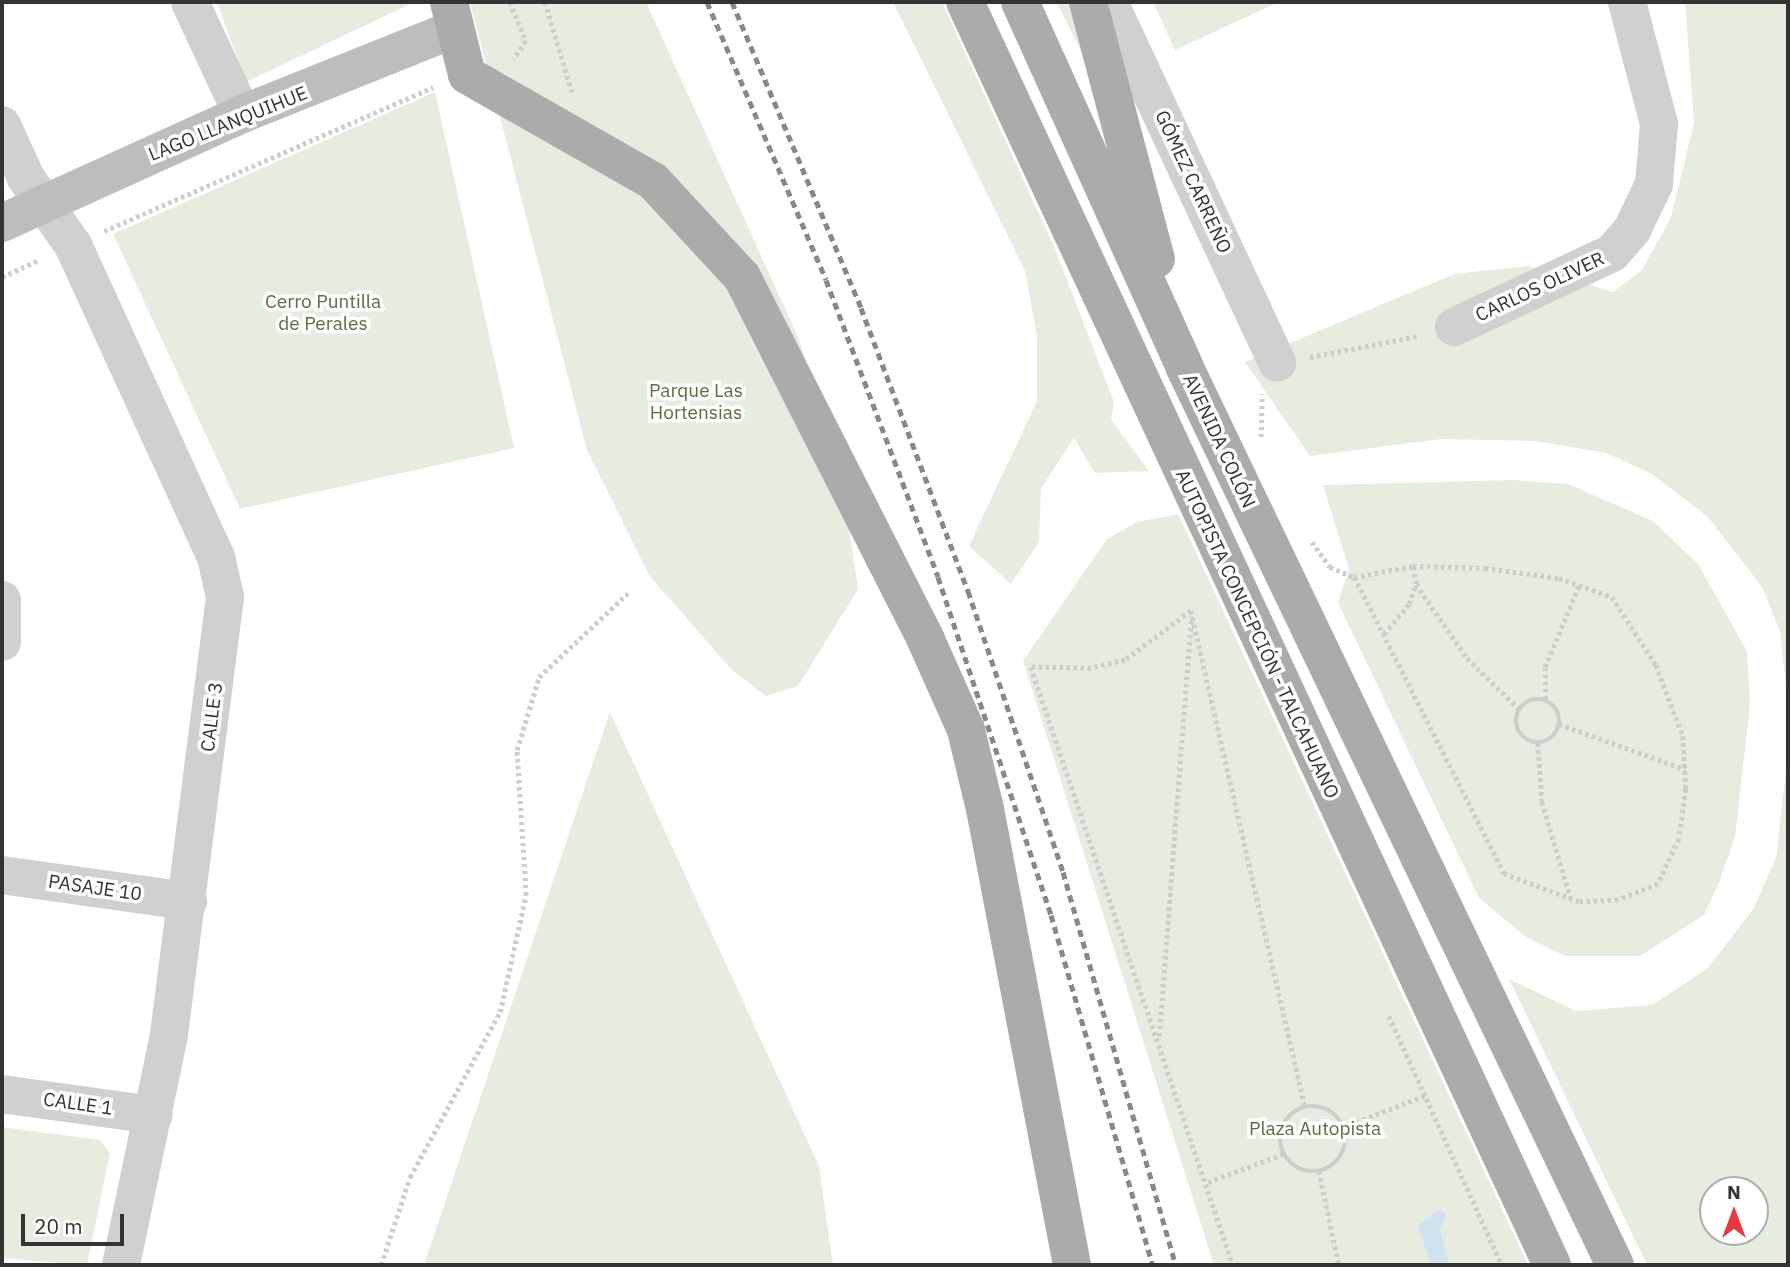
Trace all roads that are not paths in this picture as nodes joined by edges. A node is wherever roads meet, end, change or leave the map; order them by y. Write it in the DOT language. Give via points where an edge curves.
graph roads {
  1 [pos="190,2"];
  2 [pos="965,2"];
  3 [pos="1020,2"];
  4 [pos="1088,2"];
  5 [pos="1109,2"];
  6 [pos="1627,2"];
  7 [pos="452,15"];
  8 [pos="242,114"];
  9 [pos="2,125"];
  10 [pos="44,204"];
  11 [pos="2,223"];
  12 [pos="1454,327"];
  13 [pos="1277,363"];
  14 [pos="1184,366"];
  15 [pos="2,600"];
  16 [pos="2,642"];
  17 [pos="2,875"];
  18 [pos="188,901"];
  19 [pos="2,1094"];
  20 [pos="154,1115"];
  21 [pos="121,1265"];
  22 [pos="1072,1265"];
  23 [pos="1552,1265"];
  24 [pos="1615,1265"];
  1 -- 8 [label="street"];
  2 -- 23 [label="main road, AUTOPISTA CONCEPCIÓN - TALCAHUANO"];
  3 -- 14 [label="main road, AVENIDA COLÓN"];
  4 -- 14 [label="main road"];
  5 -- 13 [label="street, GÓMEZ CARREÑO"];
  6 -- 12 [label="street, CARLOS OLIVER" via="1659,124 1654,184 1632,229 1612,253"];
  7 -- 8 [label="street, LAGO LLANQUIHUE"];
  7 -- 22 [label="main road" via="467,75 653,181 742,276 943,676 966,730 985,809"];
  8 -- 10 [label="street, LAGO LLANQUIHUE"];
  9 -- 10 [label="street, CALLE 3"];
  10 -- 11 [label="street, LAGO LLANQUIHUE"];
  10 -- 18 [label="street, CALLE 3" via="73,245 222,579 225,617"];
  14 -- 24 [label="main road, AVENIDA COLÓN"];
  15 -- 16 [label="street"];
  17 -- 18 [label="street, PASAJE 10"];
  18 -- 20 [label="street, CALLE 3"];
  19 -- 20 [label="street, CALLE 1"];
  20 -- 21 [label="street, CALLE 3"];
}
